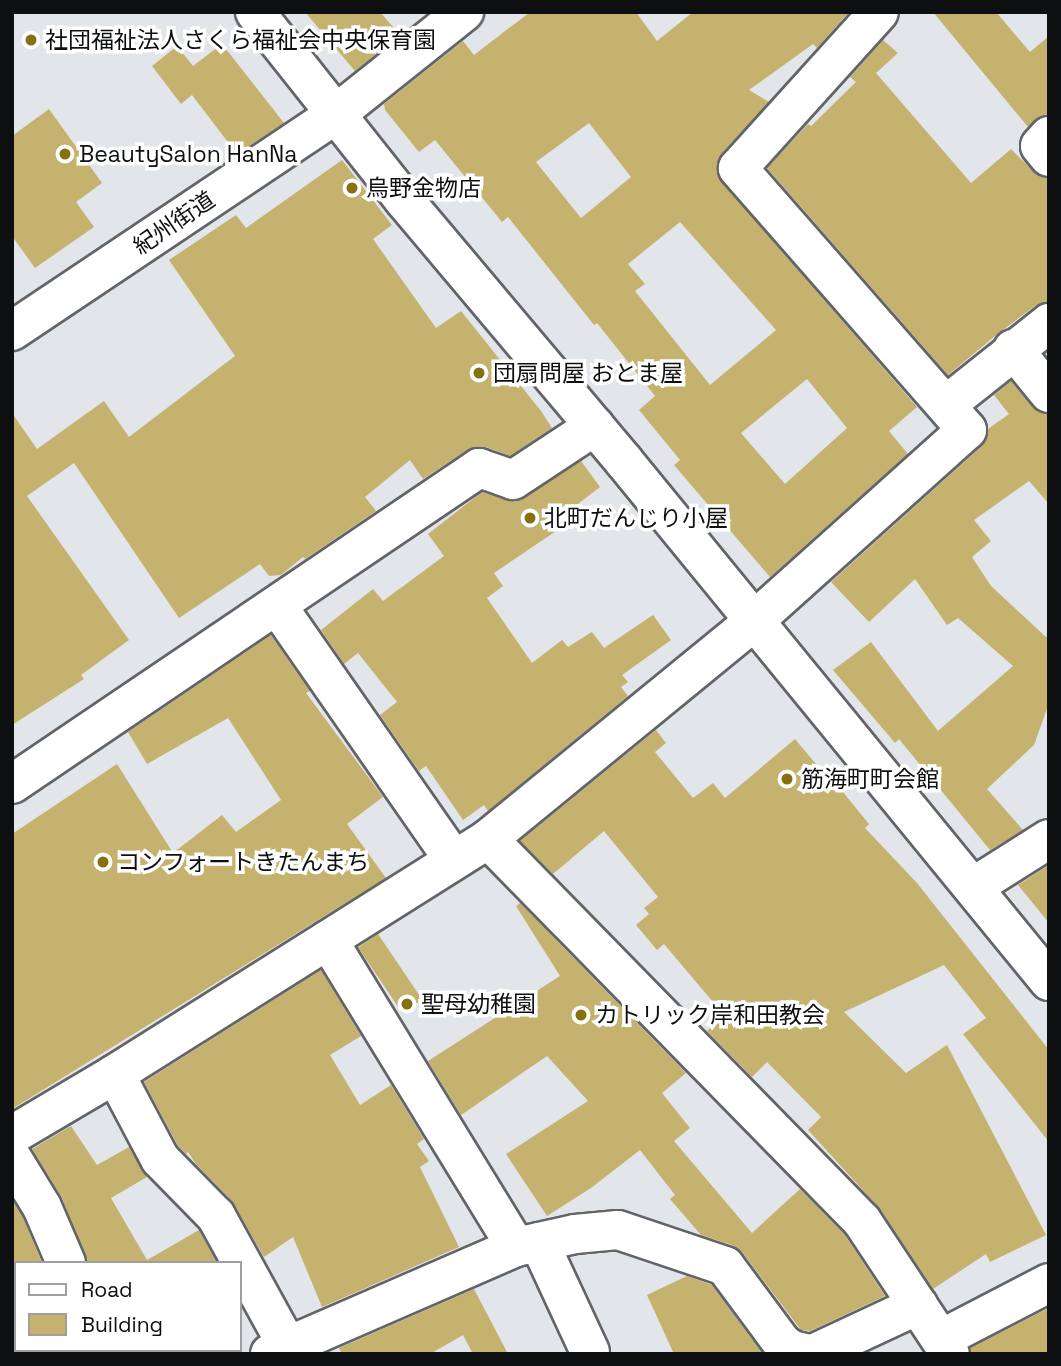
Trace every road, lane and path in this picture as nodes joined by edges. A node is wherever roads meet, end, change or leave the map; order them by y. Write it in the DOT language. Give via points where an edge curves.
graph roads {
  1 [pos="255,12"];
  2 [pos="464,12"];
  3 [pos="879,12"];
  4 [pos="336,114"];
  5 [pos="1049,136"];
  6 [pos="1049,157"];
  7 [pos="1049,323"];
  8 [pos="12,331"];
  9 [pos="1013,349"];
  10 [pos="1049,393"];
  11 [pos="946,405"];
  12 [pos="595,426"];
  13 [pos="278,607"];
  14 [pos="754,621"];
  15 [pos="12,784"];
  16 [pos="488,839"];
  17 [pos="1049,839"];
  18 [pos="454,860"];
  19 [pos="973,887"];
  20 [pos="328,940"];
  21 [pos="1049,981"];
  22 [pos="115,1074"];
  23 [pos="12,1135"];
  24 [pos="12,1158"];
  25 [pos="528,1244"];
  26 [pos="65,1261"];
  27 [pos="239,1261"];
  28 [pos="242,1268"];
  29 [pos="1049,1283"];
  30 [pos="918,1305"];
  31 [pos="945,1347"];
  32 [pos="284,1351"];
  33 [pos="590,1352"];
  34 [pos="812,1354"];
  1 -- 4 [label="street"];
  2 -- 4 [label="street, 紀州街道"];
  3 -- 11 [label="street" via="738,168"];
  4 -- 8 [label="street, 紀州街道"];
  4 -- 12 [label="street"];
  5 -- 6 [label="street" via="1040,146"];
  7 -- 9 [label="street"];
  9 -- 10 [label="street"];
  9 -- 11 [label="street"];
  11 -- 14 [label="street" via="967,430"];
  12 -- 13 [label="street" via="513,480 480,468"];
  12 -- 14 [label="street"];
  13 -- 15 [label="street"];
  13 -- 18 [label="street"];
  14 -- 16 [label="street"];
  14 -- 19 [label="street"];
  16 -- 18 [label="street"];
  16 -- 30 [label="street" via="862,1221"];
  17 -- 19 [label="street"];
  18 -- 20 [label="street"];
  19 -- 21 [label="street"];
  20 -- 22 [label="street"];
  20 -- 25 [label="street"];
  22 -- 23 [label="street"];
  22 -- 27 [label="street" via="160,1159 216,1216"];
  24 -- 26 [label="street" via="42,1207"];
  25 -- 32 [label="street"];
  25 -- 33 [label="street"];
  25 -- 34 [label="street" via="618,1230 725,1266 782,1343"];
  28 -- 32 [label="street"];
  29 -- 31 [label="street"];
  30 -- 31 [label="street"];
  30 -- 34 [label="street"];
}
